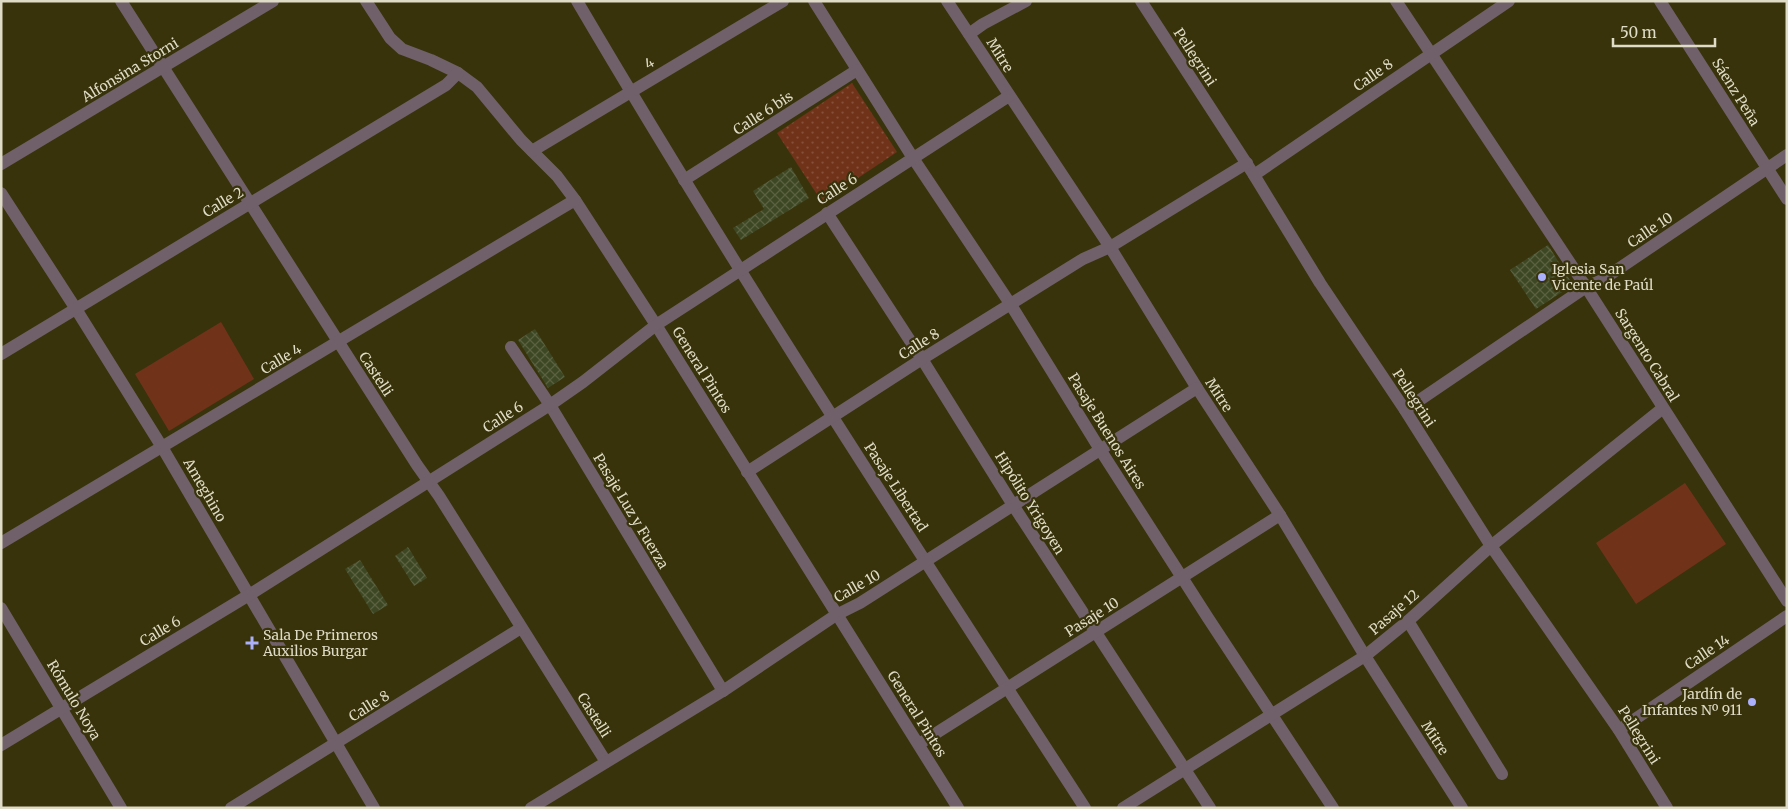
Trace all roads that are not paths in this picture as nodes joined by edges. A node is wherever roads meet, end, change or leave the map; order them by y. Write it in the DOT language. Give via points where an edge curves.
graph roads {
  1 [pos="122,1"];
  2 [pos="273,1"];
  3 [pos="366,1"];
  4 [pos="577,1"];
  5 [pos="783,1"];
  6 [pos="814,1"];
  7 [pos="947,1"];
  8 [pos="1026,1"];
  9 [pos="1141,1"];
  10 [pos="1396,1"];
  11 [pos="1509,1"];
  12 [pos="1660,1"];
  13 [pos="970,34"];
  14 [pos="1430,54"];
  15 [pos="163,67"];
  16 [pos="857,70"];
  17 [pos="458,73"];
  18 [pos="630,92"];
  19 [pos="1009,96"];
  20 [pos="532,151"];
  21 [pos="1787,156"];
  22 [pos="913,158"];
  23 [pos="1,164"];
  24 [pos="1247,164"];
  25 [pos="1767,169"];
  26 [pos="1254,175"];
  27 [pos="684,180"];
  28 [pos="1,192"];
  29 [pos="575,200"];
  30 [pos="1787,200"];
  31 [pos="250,203"];
  32 [pos="827,213"];
  33 [pos="1110,247"];
  34 [pos="739,270"];
  35 [pos="1586,287"];
  36 [pos="1011,305"];
  37 [pos="76,309"];
  38 [pos="656,325"];
  39 [pos="338,342"];
  40 [pos="511,347"];
  41 [pos="1,354"];
  42 [pos="922,359"];
  43 [pos="1196,388"];
  44 [pos="550,405"];
  45 [pos="1663,408"];
  46 [pos="1405,410"];
  47 [pos="833,416"];
  48 [pos="162,447"];
  49 [pos="1101,451"];
  50 [pos="747,472"];
  51 [pos="429,482"];
  52 [pos="1013,505"];
  53 [pos="1280,515"];
  54 [pos="1,544"];
  55 [pos="1492,546"];
  56 [pos="925,561"];
  57 [pos="1183,577"];
  58 [pos="249,595"];
  59 [pos="1787,601"];
  60 [pos="1,608"];
  61 [pos="836,615"];
  62 [pos="1787,616"];
  63 [pos="1408,621"];
  64 [pos="522,628"];
  65 [pos="1095,633"];
  66 [pos="1365,656"];
  67 [pos="1008,688"];
  68 [pos="723,691"];
  69 [pos="61,708"];
  70 [pos="1273,715"];
  71 [pos="1619,730"];
  72 [pos="336,744"];
  73 [pos="919,744"];
  74 [pos="1,745"];
  75 [pos="606,762"];
  76 [pos="1186,770"];
  77 [pos="1502,774"];
  78 [pos="121,808"];
  79 [pos="231,808"];
  80 [pos="374,808"];
  81 [pos="531,808"];
  82 [pos="958,808"];
  83 [pos="1085,808"];
  84 [pos="1123,808"];
  85 [pos="1210,808"];
  86 [pos="1333,808"];
  87 [pos="1462,808"];
  88 [pos="1666,808"];
  1 -- 15 [label="street, Castelli"];
  2 -- 15 [label="street, Alfonsina Storni"];
  3 -- 17 [label="street, General Pintos" via="390,38 402,50"];
  4 -- 18 [label="street, Pasaje Libertad"];
  5 -- 18 [label="street, 4"];
  6 -- 16 [label="street, Pasaje Buenos Aires"];
  7 -- 13 [label="street, Mitre"];
  8 -- 13 [label="street"];
  9 -- 24 [label="street, Pellegrini"];
  10 -- 14 [label="street, Sargento Cabral"];
  11 -- 14 [label="street, Calle 8"];
  12 -- 25 [label="street, Sáenz Peña"];
  13 -- 19 [label="street, Mitre"];
  14 -- 26 [label="street, Calle 8"];
  14 -- 35 [label="street, Sargento Cabral"];
  15 -- 23 [label="street, Alfonsina Storni"];
  15 -- 31 [label="street, Castelli"];
  16 -- 22 [label="street, Pasaje Buenos Aires"];
  16 -- 27 [label="street, Calle 6 bis"];
  17 -- 20 [label="street, General Pintos" via="477,88"];
  17 -- 31 [label="street, Calle 2" via="446,85"];
  18 -- 20 [label="street, 4"];
  18 -- 27 [label="street, Pasaje Libertad"];
  19 -- 22 [label="street, Calle 6"];
  19 -- 33 [label="street, Mitre"];
  20 -- 29 [label="street, General Pintos"];
  21 -- 25 [label="street, Calle 10"];
  22 -- 32 [label="street, Calle 6"];
  22 -- 36 [label="street, Pasaje Buenos Aires"];
  24 -- 26 [label="street, Pellegrini"];
  24 -- 33 [label="street, Calle 8"];
  25 -- 30 [label="street, Sáenz Peña"];
  25 -- 35 [label="street, Calle 10" via="1602,280"];
  26 -- 46 [label="street, Pellegrini" via="1320,283"];
  27 -- 34 [label="street, Pasaje Libertad"];
  28 -- 37 [label="street, Ameghino"];
  29 -- 38 [label="street, General Pintos"];
  29 -- 39 [label="street, Calle 4"];
  31 -- 37 [label="street, Calle 2"];
  31 -- 39 [label="street, Castelli"];
  32 -- 34 [label="street, Calle 6"];
  32 -- 42 [label="street, Hipólito Yrigoyen"];
  33 -- 36 [label="street, Calle 8" via="1083,259"];
  33 -- 43 [label="street, Mitre"];
  34 -- 38 [label="street, Calle 6"];
  34 -- 47 [label="street, Pasaje Libertad"];
  35 -- 45 [label="street, Sargento Cabral"];
  35 -- 46 [label="street, Calle 10"];
  36 -- 42 [label="street, Calle 8"];
  36 -- 49 [label="street, Pasaje Buenos Aires"];
  37 -- 41 [label="street, Calle 2"];
  37 -- 48 [label="street, Ameghino"];
  38 -- 44 [label="street, Calle 6"];
  38 -- 50 [label="street, General Pintos"];
  39 -- 48 [label="street, Calle 4"];
  39 -- 51 [label="street, Castelli"];
  40 -- 44 [label="street, Pasaje Luz y Fuerza"];
  42 -- 47 [label="street, Calle 8"];
  42 -- 52 [label="street, Hipólito Yrigoyen"];
  43 -- 49 [label="street, Calle 10"];
  43 -- 53 [label="street, Mitre"];
  44 -- 51 [label="street, Calle 6"];
  44 -- 68 [label="street, Pasaje Luz y Fuerza"];
  45 -- 55 [label="street, Pasaje 12"];
  45 -- 59 [label="street, Sargento Cabral"];
  46 -- 55 [label="street, Pellegrini"];
  47 -- 50 [label="street, Calle 8"];
  47 -- 56 [label="street, Pasaje Libertad"];
  48 -- 54 [label="street, Calle 4"];
  48 -- 58 [label="street, Ameghino"];
  49 -- 52 [label="street, Calle 10"];
  49 -- 57 [label="street, Pasaje Buenos Aires"];
  50 -- 61 [label="street, General Pintos"];
  51 -- 58 [label="street, Calle 6"];
  51 -- 64 [label="street, Castelli"];
  52 -- 56 [label="street, Calle 10"];
  52 -- 65 [label="street, Hipólito Yrigoyen"];
  53 -- 57 [label="street, Pasaje 10"];
  53 -- 66 [label="street, Mitre"];
  55 -- 63 [label="street, Pasaje 12"];
  55 -- 71 [label="street, Pellegrini"];
  56 -- 61 [label="street, Calle 10"];
  56 -- 67 [label="street, Pasaje Libertad"];
  57 -- 65 [label="street, Pasaje 10"];
  57 -- 70 [label="street, Pasaje Buenos Aires"];
  58 -- 69 [label="street, Calle 6"];
  58 -- 72 [label="street, Ameghino"];
  60 -- 69 [label="street, Rómulo Noya"];
  61 -- 68 [label="street, Calle 10"];
  61 -- 73 [label="street, General Pintos"];
  62 -- 71 [label="street, Calle 14"];
  63 -- 66 [label="street, Pasaje 12"];
  63 -- 77 [label="street"];
  64 -- 72 [label="street, Calle 8"];
  64 -- 75 [label="street, Castelli"];
  65 -- 67 [label="street, Pasaje 10"];
  65 -- 76 [label="street, Hipólito Yrigoyen"];
  66 -- 70 [label="street, Pasaje 12"];
  66 -- 87 [label="street, Mitre"];
  67 -- 73 [label="street, Pasaje 10"];
  67 -- 83 [label="street, Pasaje Libertad"];
  68 -- 75 [label="street, Calle 10"];
  69 -- 74 [label="street, Calle 6"];
  69 -- 78 [label="street, Rómulo Noya"];
  70 -- 76 [label="street, Pasaje 12"];
  70 -- 86 [label="street, Pasaje Buenos Aires"];
  71 -- 88 [label="street, Pellegrini"];
  72 -- 79 [label="street, Calle 8"];
  72 -- 80 [label="street, Ameghino"];
  73 -- 82 [label="street, General Pintos"];
  75 -- 81 [label="street, Calle 10"];
  76 -- 84 [label="street, Pasaje 12"];
  76 -- 85 [label="street, Hipólito Yrigoyen"];
}
